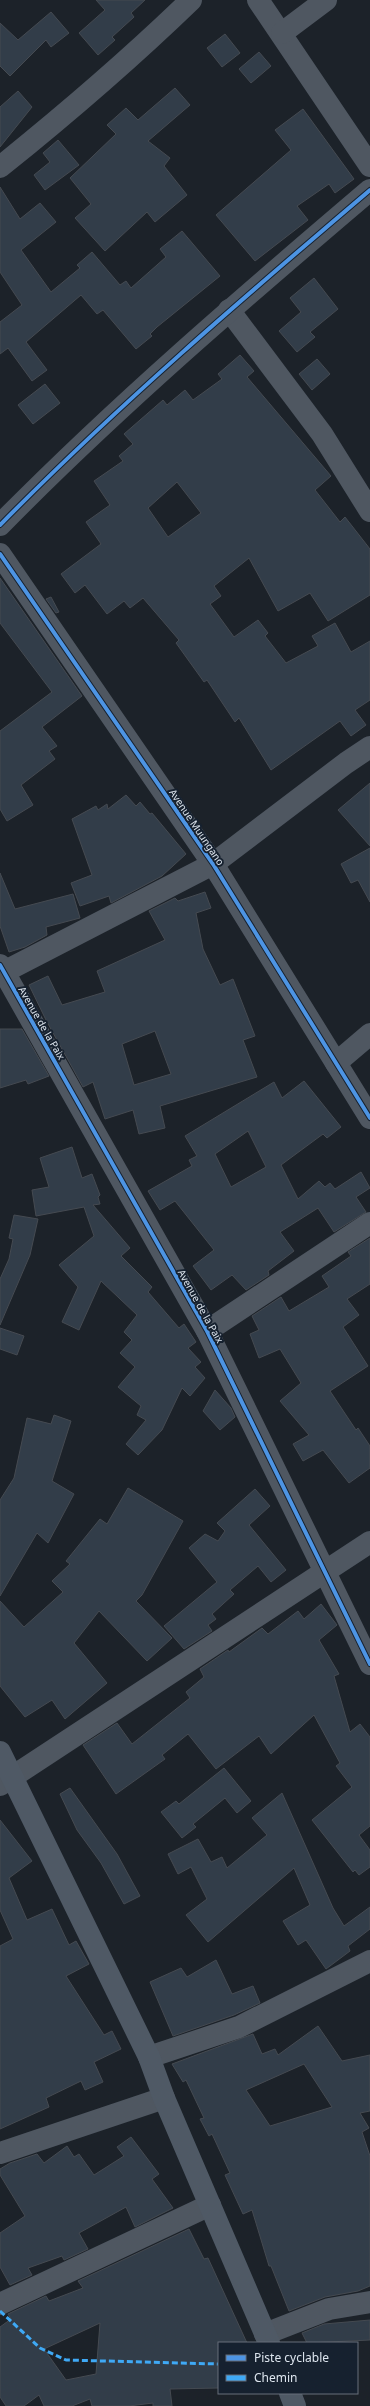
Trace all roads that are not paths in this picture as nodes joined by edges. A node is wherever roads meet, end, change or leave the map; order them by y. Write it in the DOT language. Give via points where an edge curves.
graph roads {
  1 [pos="191,0"];
  2 [pos="258,0"];
  3 [pos="326,0"];
  4 [pos="282,33"];
  5 [pos="370,166"];
  6 [pos="0,167"];
  7 [pos="370,190"];
  8 [pos="229,310"];
  9 [pos="370,511"];
  10 [pos="0,525"];
  11 [pos="0,554"];
  12 [pos="370,747"];
  13 [pos="213,864"];
  14 [pos="1,970"];
  15 [pos="370,1034"];
  16 [pos="336,1063"];
  17 [pos="370,1118"];
  18 [pos="370,1223"];
  19 [pos="207,1331"];
  20 [pos="370,1542"];
  21 [pos="323,1571"];
  22 [pos="370,1664"];
  23 [pos="0,1752"];
  24 [pos="7,1780"];
  25 [pos="370,1961"];
  26 [pos="149,2057"];
  27 [pos="164,2098"];
  28 [pos="2,2147"];
  29 [pos="210,2205"];
  30 [pos="370,2302"];
  31 [pos="0,2304"];
  32 [pos="267,2338"];
  33 [pos="290,2394"];
  34 [pos="295,2406"];
  1 -- 6 [label="street" via="146,44"];
  2 -- 4 [label="street"];
  3 -- 4 [label="street"];
  4 -- 5 [label="street"];
  7 -- 8 [label="street"];
  8 -- 9 [label="street" via="322,434"];
  8 -- 10 [label="street" via="67,457"];
  11 -- 13 [label="street, Avenue Muungano"];
  12 -- 13 [label="street"];
  13 -- 14 [label="street"];
  13 -- 16 [label="street, Avenue Muungano"];
  14 -- 19 [label="street, Avenue de la Paix"];
  15 -- 16 [label="street"];
  16 -- 17 [label="street, Avenue Muungano"];
  18 -- 19 [label="street"];
  19 -- 21 [label="street, Avenue de la Paix"];
  20 -- 21 [label="street"];
  21 -- 22 [label="street, Avenue de la Paix"];
  21 -- 24 [label="street"];
  23 -- 24 [label="main road"];
  24 -- 26 [label="main road"];
  25 -- 26 [label="street" via="239,2027"];
  26 -- 27 [label="main road"];
  27 -- 28 [label="street"];
  27 -- 29 [label="main road"];
  29 -- 31 [label="street"];
  29 -- 32 [label="main road"];
  30 -- 32 [label="street" via="329,2309"];
  33 -- 34 [label="main road"];
}
